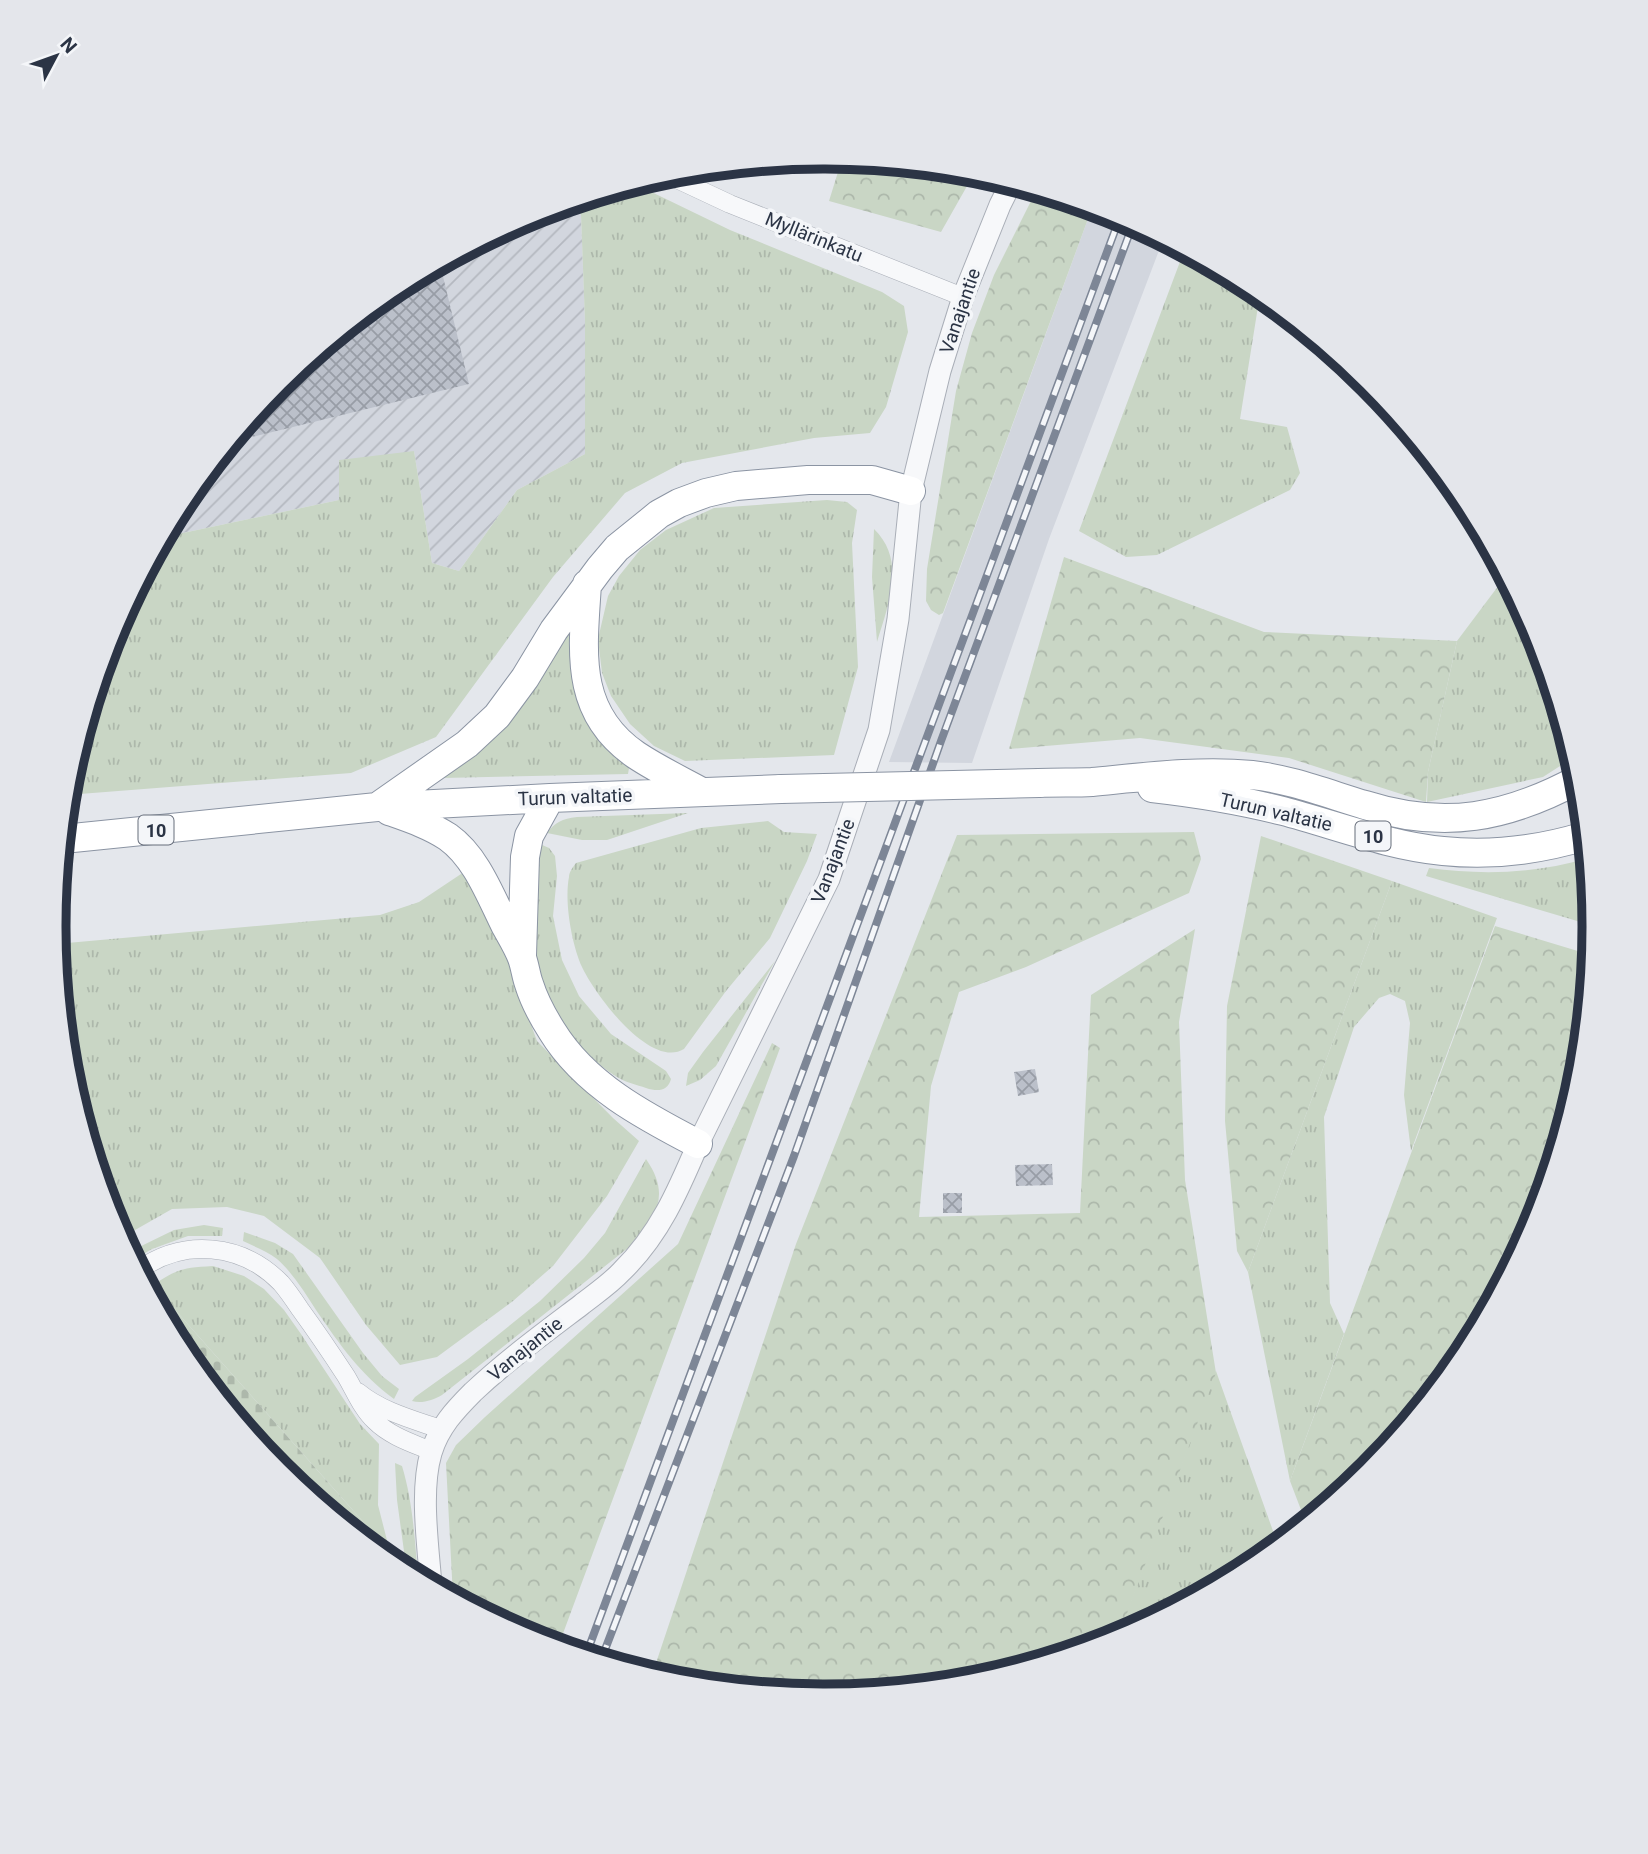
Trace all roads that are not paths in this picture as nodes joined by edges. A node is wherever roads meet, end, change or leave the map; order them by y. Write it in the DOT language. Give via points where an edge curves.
graph roads {
  1 [pos="684,183"];
  2 [pos="1007,192"];
  3 [pos="962,297"];
  4 [pos="911,491"];
  5 [pos="587,584"];
  6 [pos="1089,782"];
  7 [pos="1568,784"];
  8 [pos="702,792"];
  9 [pos="550,797"];
  10 [pos="377,807"];
  11 [pos="72,838"];
  12 [pos="1576,839"];
  13 [pos="522,958"];
  14 [pos="698,1144"];
  15 [pos="147,1265"];
  16 [pos="354,1389"];
  17 [pos="440,1429"];
  18 [pos="431,1451"];
  19 [pos="430,1574"];
  1 -- 3 [label="street, Myllärinkatu"];
  2 -- 3 [label="street, Vanajantie"];
  3 -- 4 [label="street, Vanajantie"];
  4 -- 5 [label="highway" via="872,480 808,480 706,493 659,514 637,530"];
  4 -- 14 [label="street, Vanajantie" via="898,619 879,730 829,879"];
  5 -- 8 [label="highway" via="584,669 590,699 619,741"];
  5 -- 10 [label="highway" via="497,716 467,744"];
  6 -- 7 [label="highway, Turun valtatie / 10" via="1180,774 1253,775 1427,819 1497,812"];
  6 -- 8 [label="highway, Turun valtatie / 10, bridge"];
  6 -- 12 [label="highway, Turun valtatie / 10" via="1216,797 1442,851 1520,851"];
  8 -- 9 [label="highway, Turun valtatie / 10"];
  9 -- 10 [label="highway, Turun valtatie / 10"];
  9 -- 13 [label="highway" via="529,836 525,857"];
  10 -- 11 [label="highway, Turun valtatie / 10"];
  10 -- 13 [label="highway" via="427,825 458,846 482,877"];
  13 -- 14 [label="highway" via="540,1010 568,1052 623,1102"];
  14 -- 17 [label="street, Vanajantie" via="664,1219 644,1248 621,1273 494,1373"];
  15 -- 16 [label="street" via="159,1258 205,1248 231,1252 255,1264 282,1284"];
  16 -- 17 [label="street" via="384,1409"];
  16 -- 18 [label="street" via="366,1411 385,1430"];
  17 -- 18 [label="street, Vanajantie"];
  18 -- 19 [label="street, Vanajantie" via="426,1476"];
}
